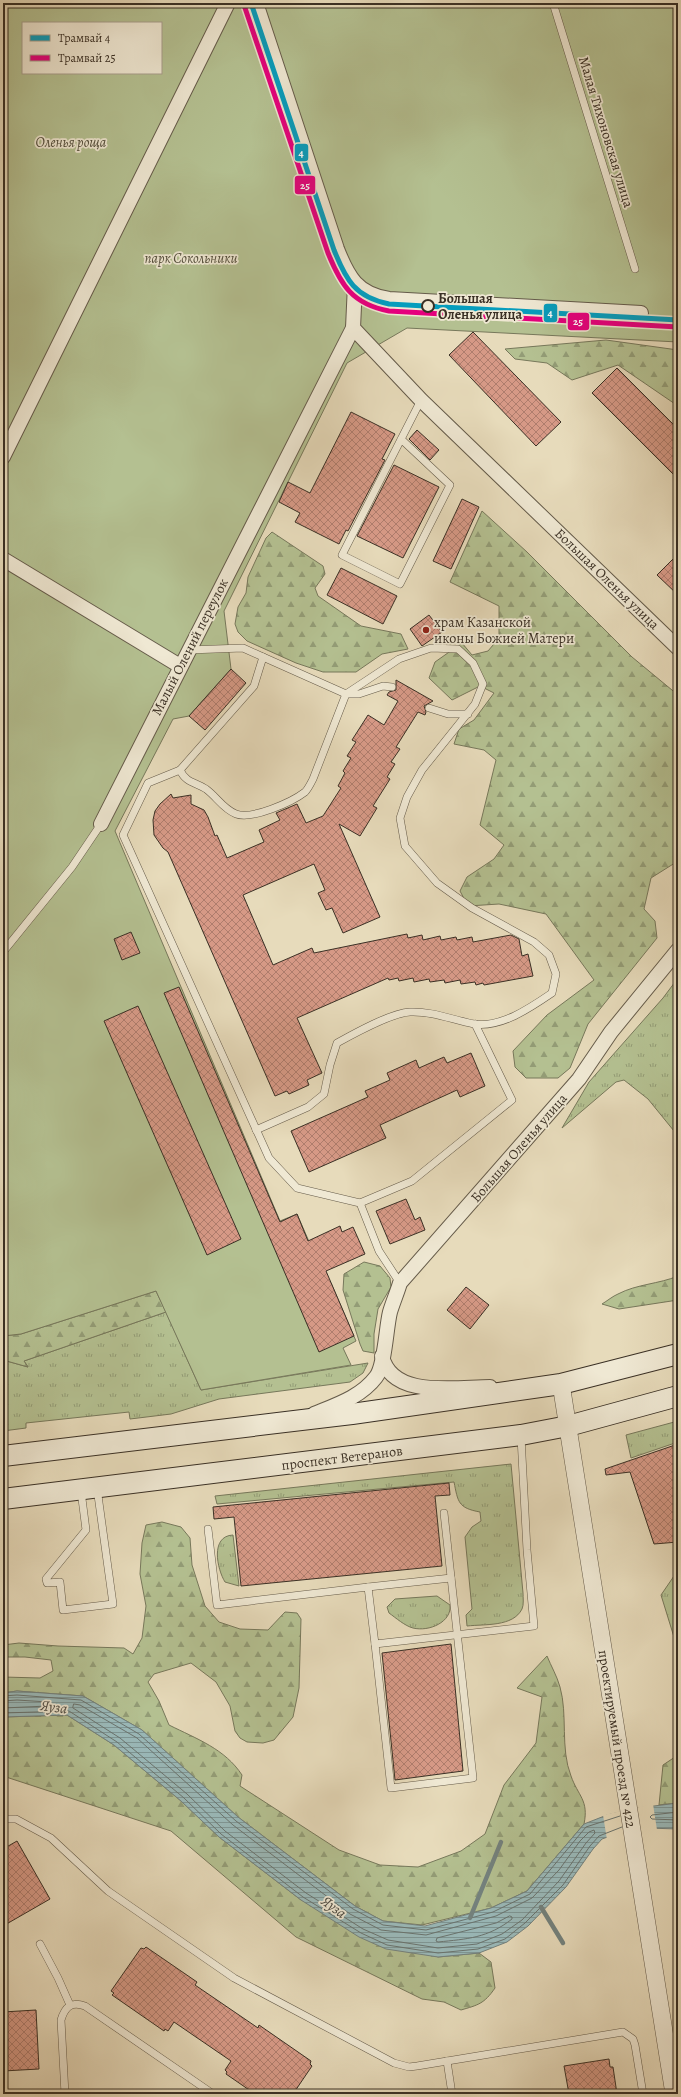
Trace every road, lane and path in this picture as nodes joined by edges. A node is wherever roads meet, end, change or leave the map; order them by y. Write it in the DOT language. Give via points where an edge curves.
graph roads {
  1 [pos="228,3"];
  2 [pos="256,3"];
  3 [pos="553,3"];
  4 [pos="635,269"];
  5 [pos="355,284"];
  6 [pos="642,314"];
  7 [pos="353,328"];
  8 [pos="421,400"];
  9 [pos="401,439"];
  10 [pos="3,456"];
  11 [pos="3,559"];
  12 [pos="678,648"];
  13 [pos="188,650"];
  14 [pos="263,657"];
  15 [pos="180,666"];
  16 [pos="392,687"];
  17 [pos="346,694"];
  18 [pos="429,708"];
  19 [pos="468,714"];
  20 [pos="180,770"];
  21 [pos="101,824"];
  22 [pos="678,950"];
  23 [pos="3,952"];
  24 [pos="476,1024"];
  25 [pos="256,1130"];
  26 [pos="360,1203"];
  27 [pos="400,1283"];
  28 [pos="678,1354"];
  29 [pos="382,1355"];
  30 [pos="554,1385"];
  31 [pos="678,1396"];
  32 [pos="302,1419"];
  33 [pos="568,1426"];
  34 [pos="521,1435"];
  35 [pos="3,1456"];
  36 [pos="89,1489"];
  37 [pos="3,1499"];
  38 [pos="444,1513"];
  39 [pos="208,1529"];
  40 [pos="451,1578"];
  41 [pos="368,1587"];
  42 [pos="458,1635"];
  43 [pos="375,1644"];
  44 [pos="3,1819"];
  45 [pos="40,1944"];
  46 [pos="70,2005"];
  47 [pos="446,2061"];
  48 [pos="65,2094"];
  49 [pos="213,2094"];
  50 [pos="452,2094"];
  51 [pos="643,2094"];
  52 [pos="674,2094"];
  1 -- 10 [label="street"];
  2 -- 5 [label="street" via="337,249 346,271"];
  3 -- 4 [label="lane, Малая Тихоновская улица"];
  5 -- 6 [label="street" via="372,296 389,299"];
  5 -- 7 [label="street"];
  7 -- 8 [label="street, Большая Оленья улица"];
  7 -- 13 [label="street, Малый Олений переулок"];
  8 -- 9 [label="lane"];
  8 -- 12 [label="street, Большая Оленья улица"];
  9 -- 9 [label="lane" via="342,555 400,584 450,485"];
  11 -- 15 [label="street"];
  13 -- 14 [label="lane" via="243,648"];
  13 -- 15 [label="street, Малый Олений переулок"];
  14 -- 17 [label="lane"];
  14 -- 20 [label="lane" via="254,686"];
  15 -- 21 [label="street, Малый Олений переулок"];
  16 -- 17 [label="lane" via="383,686 359,694"];
  17 -- 19 [label="lane" via="398,659 431,648 458,649 473,663 483,684"];
  17 -- 20 [label="lane" via="306,792 261,813 238,815 223,806 213,794 184,779"];
  18 -- 19 [label="lane" via="448,714"];
  19 -- 24 [label="lane" via="422,770 407,797 400,818 406,846 437,883 472,908 534,942 549,955 556,974 552,994 500,1022"];
  20 -- 25 [label="lane" via="148,783 123,835"];
  21 -- 23 [label="lane, Малый Олений переулок" via="72,867"];
  22 -- 27 [label="street, Большая Оленья улица" via="611,1032 579,1079"];
  24 -- 25 [label="lane" via="409,1012 372,1024 337,1043 324,1094 308,1107"];
  24 -- 26 [label="lane" via="512,1100 412,1181"];
  25 -- 26 [label="lane" via="269,1158 297,1188"];
  26 -- 27 [label="lane" via="379,1250"];
  27 -- 29 [label="street, Большая Оленья улица" via="390,1312"];
  28 -- 30 [label="main road"];
  29 -- 30 [label="street" via="384,1366 389,1373 415,1387"];
  29 -- 32 [label="street, Большая Оленья улица" via="376,1377 363,1390"];
  30 -- 32 [label="main road"];
  30 -- 33 [label="street, проектируемый проезд № 422"];
  31 -- 33 [label="main road, проспект Ветеранов"];
  32 -- 35 [label="main road"];
  33 -- 34 [label="main road, проспект Ветеранов"];
  33 -- 52 [label="street, проектируемый проезд № 422"];
  34 -- 36 [label="main road, проспект Ветеранов"];
  34 -- 42 [label="lane" via="534,1626"];
  36 -- 36 [label="lane" via="86,1530 46,1579 47,1583 60,1582 63,1610 113,1604"];
  36 -- 37 [label="main road, проспект Ветеранов"];
  38 -- 40 [label="lane"];
  39 -- 41 [label="lane" via="217,1604"];
  40 -- 41 [label="lane"];
  40 -- 42 [label="lane"];
  41 -- 43 [label="lane"];
  42 -- 43 [label="lane"];
  42 -- 43 [label="lane" via="474,1778 391,1788"];
  44 -- 47 [label="lane" via="16,1819 51,1838 108,1891 234,1978 401,2066"];
  45 -- 46 [label="lane"];
  46 -- 48 [label="lane" via="64,2011 61,2020"];
  46 -- 49 [label="lane" via="77,2003 85,2006"];
  47 -- 50 [label="lane"];
  47 -- 51 [label="lane" via="623,2032 633,2039 635,2045"];
}
